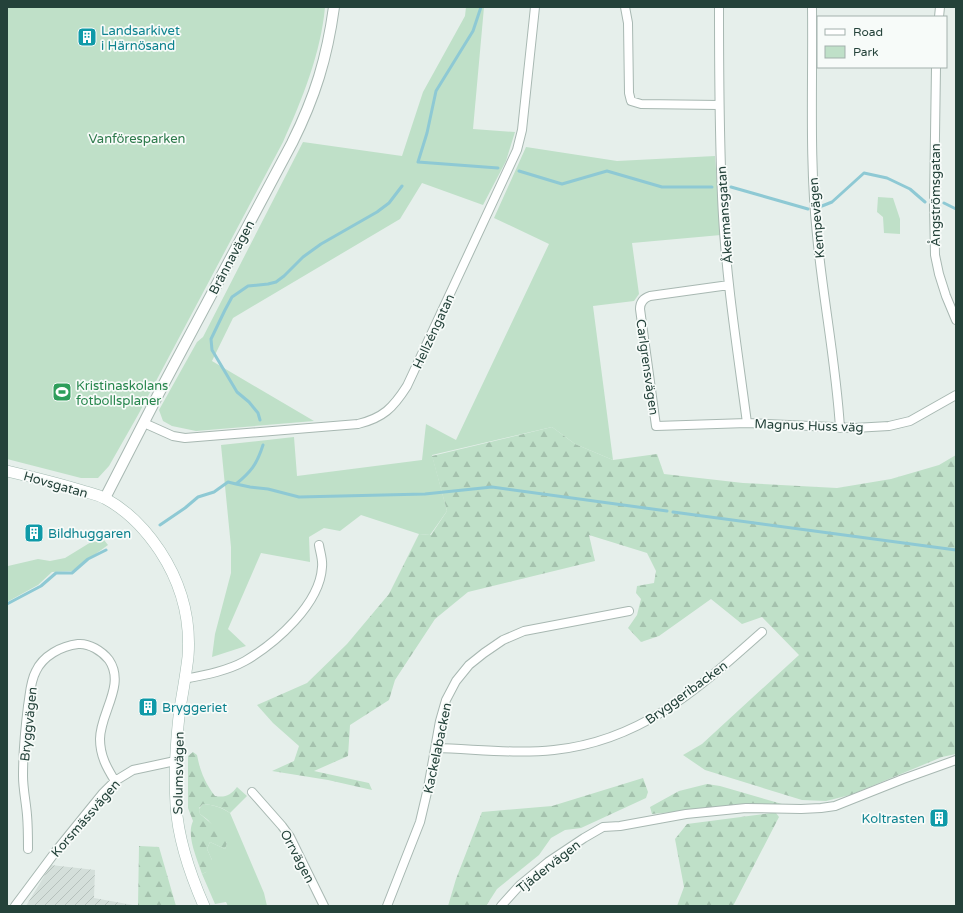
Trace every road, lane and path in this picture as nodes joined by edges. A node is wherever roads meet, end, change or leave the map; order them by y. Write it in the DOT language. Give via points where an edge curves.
graph roads {
  1 [pos="334,7"];
  2 [pos="535,7"];
  3 [pos="625,7"];
  4 [pos="718,7"];
  5 [pos="812,7"];
  6 [pos="936,68"];
  7 [pos="719,105"];
  8 [pos="729,285"];
  9 [pos="956,320"];
  10 [pos="956,395"];
  11 [pos="747,423"];
  12 [pos="144,424"];
  13 [pos="656,426"];
  14 [pos="840,428"];
  15 [pos="7,471"];
  16 [pos="105,498"];
  17 [pos="320,546"];
  18 [pos="629,611"];
  19 [pos="762,632"];
  20 [pos="184,679"];
  21 [pos="436,748"];
  22 [pos="956,760"];
  23 [pos="176,761"];
  24 [pos="115,782"];
  25 [pos="252,792"];
  26 [pos="28,849"];
  27 [pos="15,906"];
  28 [pos="204,906"];
  29 [pos="324,906"];
  30 [pos="387,906"];
  31 [pos="501,906"];
  1 -- 12 [label="street, Brännavägen" via="322,71 307,114"];
  2 -- 12 [label="street, Hellzéngatan" via="522,130 517,150 407,386 390,409 381,416 358,424 185,438"];
  3 -- 7 [label="street" via="631,100 637,104"];
  4 -- 7 [label="street, Åkermansgatan"];
  5 -- 14 [label="street, Kempevägen" via="813,182"];
  6 -- 9 [label="street, Ångströmsgatan" via="935,255 946,296"];
  7 -- 8 [label="street, Åkermansgatan" via="723,216"];
  8 -- 11 [label="street, Åkermansgatan"];
  8 -- 13 [label="street, Carlgrensvägen" via="650,296 641,303"];
  10 -- 14 [label="street, Magnus Huss väg" via="900,424"];
  11 -- 13 [label="street, Magnus Huss väg"];
  11 -- 14 [label="street, Magnus Huss väg"];
  12 -- 16 [label="street, Brännavägen"];
  15 -- 16 [label="main road, Hovsgatan"];
  16 -- 20 [label="main road, Solumsvägen" via="145,530 167,561 177,582 183,599 188,640"];
  17 -- 20 [label="street" via="320,578 314,594 291,626 245,661 211,674"];
  18 -- 21 [label="street, Kackelabacken" via="524,631 503,640 484,653 469,665 456,681 446,700"];
  19 -- 21 [label="street, Bryggeribacken" via="662,713 607,739 554,750"];
  20 -- 23 [label="main road, Solumsvägen"];
  21 -- 30 [label="street, Kackelabacken" via="420,822"];
  22 -- 31 [label="street, Tjädervägen" via="835,806 802,809 746,808 605,826 548,862 520,885"];
  23 -- 24 [label="street, Korsmässvägen" via="133,770"];
  23 -- 28 [label="main road, Solumsvägen" via="178,829 189,871"];
  24 -- 26 [label="street, Bryggvägen" via="103,760 100,740 114,688 112,666 100,651 90,646 81,644 62,648 44,660 36,671 30,688 24,736 23,778"];
  24 -- 27 [label="street, Korsmässvägen" via="56,851"];
  25 -- 29 [label="street, Orrvägen" via="290,837"];
}
